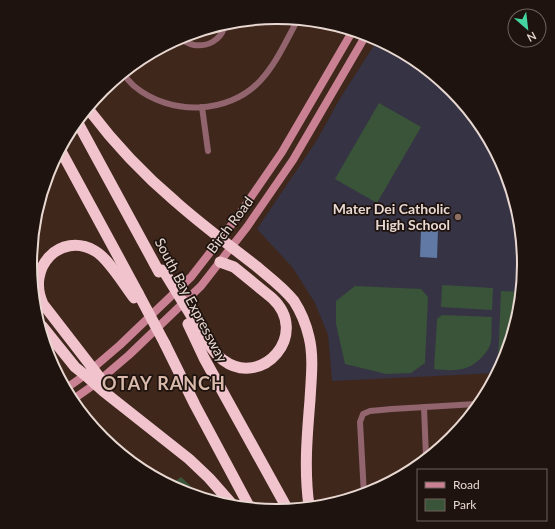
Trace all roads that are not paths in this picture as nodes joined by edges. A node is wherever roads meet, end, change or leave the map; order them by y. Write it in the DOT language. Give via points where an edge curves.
graph roads {
  1 [pos="295,25"];
  2 [pos="223,30"];
  3 [pos="350,35"];
  4 [pos="363,40"];
  5 [pos="186,42"];
  6 [pos="127,78"];
  7 [pos="202,108"];
  8 [pos="91,113"];
  9 [pos="81,127"];
  10 [pos="208,151"];
  11 [pos="63,155"];
  12 [pos="221,238"];
  13 [pos="232,247"];
  14 [pos="220,262"];
  15 [pos="38,283"];
  16 [pos="39,294"];
  17 [pos="136,295"];
  18 [pos="191,322"];
  19 [pos="47,332"];
  20 [pos="89,372"];
  21 [pos="98,381"];
  22 [pos="70,386"];
  23 [pos="77,397"];
  24 [pos="473,404"];
  25 [pos="424,407"];
  26 [pos="426,453"];
  27 [pos="364,489"];
  28 [pos="228,499"];
  29 [pos="247,503"];
  30 [pos="309,503"];
  31 [pos="285,505"];
  1 -- 7 [label="street" via="273,65 255,86 228,102"];
  2 -- 5 [label="street" via="212,42 205,45"];
  3 -- 12 [label="main road, Birch Road" via="282,152"];
  4 -- 13 [label="main road, Birch Road" via="293,160"];
  6 -- 7 [label="street" via="135,87 155,99 175,106"];
  7 -- 10 [label="street"];
  8 -- 12 [label="highway" via="153,182"];
  9 -- 18 [label="highway, South Bay Expressway, bridge" via="159,268 166,273"];
  11 -- 17 [label="highway"];
  12 -- 13 [label="highway"];
  12 -- 20 [label="main road, Birch Road" via="191,276"];
  13 -- 14 [label="main road, Birch Road"];
  13 -- 30 [label="highway" via="285,291 300,312 308,332 312,353 306,462"];
  14 -- 18 [label="highway" via="234,267 277,303 286,323 282,345 274,357 263,364 249,368 235,366 222,360"];
  14 -- 21 [label="main road, Birch Road" via="201,286"];
  15 -- 17 [label="highway" via="43,264 52,254 63,248 76,246 98,252"];
  16 -- 20 [label="highway" via="43,304"];
  17 -- 29 [label="highway, bridge" via="164,342"];
  18 -- 31 [label="highway, South Bay Expressway" via="204,358"];
  19 -- 20 [label="highway" via="75,367"];
  20 -- 21 [label="highway"];
  20 -- 22 [label="main road, Birch Road"];
  21 -- 23 [label="main road, Birch Road"];
  21 -- 28 [label="highway" via="189,459"];
  24 -- 25 [label="street"];
  25 -- 26 [label="street"];
  25 -- 27 [label="street" via="370,411 363,414 360,422"];
}
